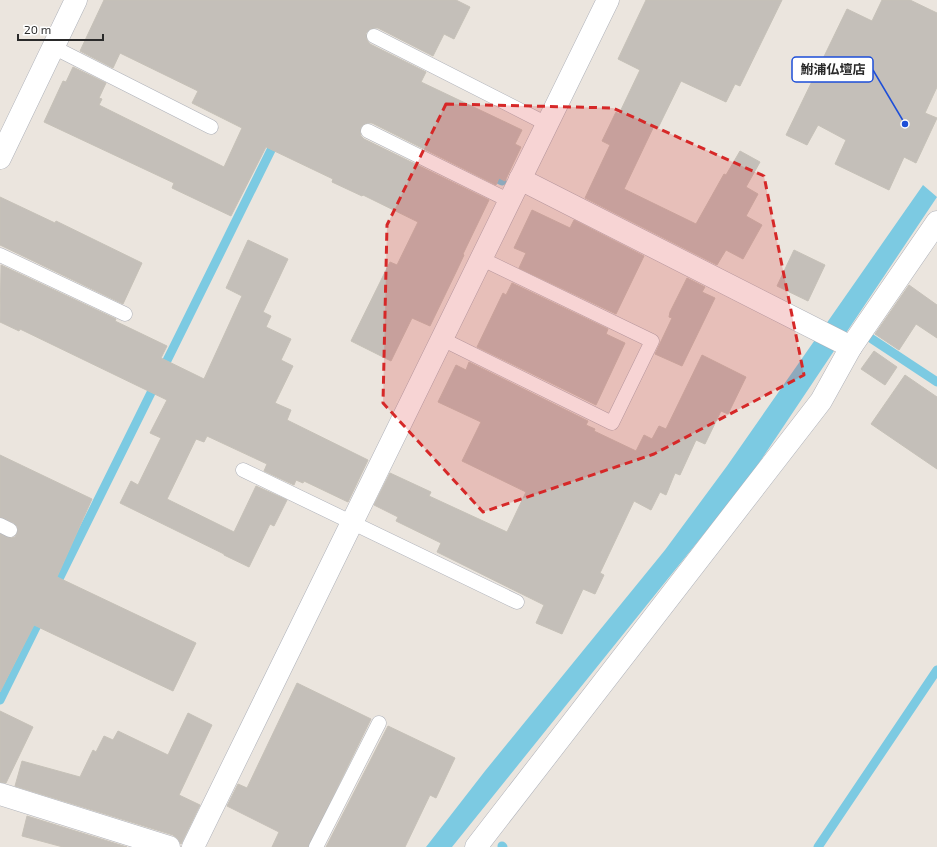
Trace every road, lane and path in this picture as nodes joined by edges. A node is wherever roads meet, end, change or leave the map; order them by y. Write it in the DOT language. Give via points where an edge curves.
graph roads {
  1 [pos="76,0"];
  2 [pos="608,0"];
  3 [pos="374,36"];
  4 [pos="53,47"];
  5 [pos="547,124"];
  6 [pos="211,127"];
  7 [pos="368,131"];
  8 [pos="1,151"];
  9 [pos="520,180"];
  10 [pos="510,202"];
  11 [pos="937,222"];
  12 [pos="0,255"];
  13 [pos="482,259"];
  14 [pos="125,314"];
  15 [pos="442,339"];
  16 [pos="847,345"];
  17 [pos="243,470"];
  18 [pos="352,522"];
  19 [pos="517,602"];
  20 [pos="379,723"];
  21 [pos="0,794"];
  22 [pos="169,847"];
  23 [pos="193,847"];
  24 [pos="316,847"];
  25 [pos="476,847"];
  1 -- 4 [label="street"];
  2 -- 5 [label="street"];
  3 -- 5 [label="lane"];
  4 -- 6 [label="lane"];
  4 -- 8 [label="street"];
  5 -- 9 [label="street"];
  7 -- 10 [label="lane"];
  9 -- 10 [label="street"];
  9 -- 16 [label="street"];
  10 -- 13 [label="street"];
  11 -- 16 [label="street"];
  12 -- 14 [label="lane"];
  13 -- 15 [label="street"];
  13 -- 15 [label="lane" via="652,341 612,423"];
  15 -- 18 [label="street"];
  16 -- 25 [label="street" via="821,401"];
  17 -- 18 [label="lane"];
  18 -- 19 [label="lane"];
  18 -- 23 [label="street"];
  20 -- 24 [label="lane"];
  21 -- 22 [label="street"];
}
